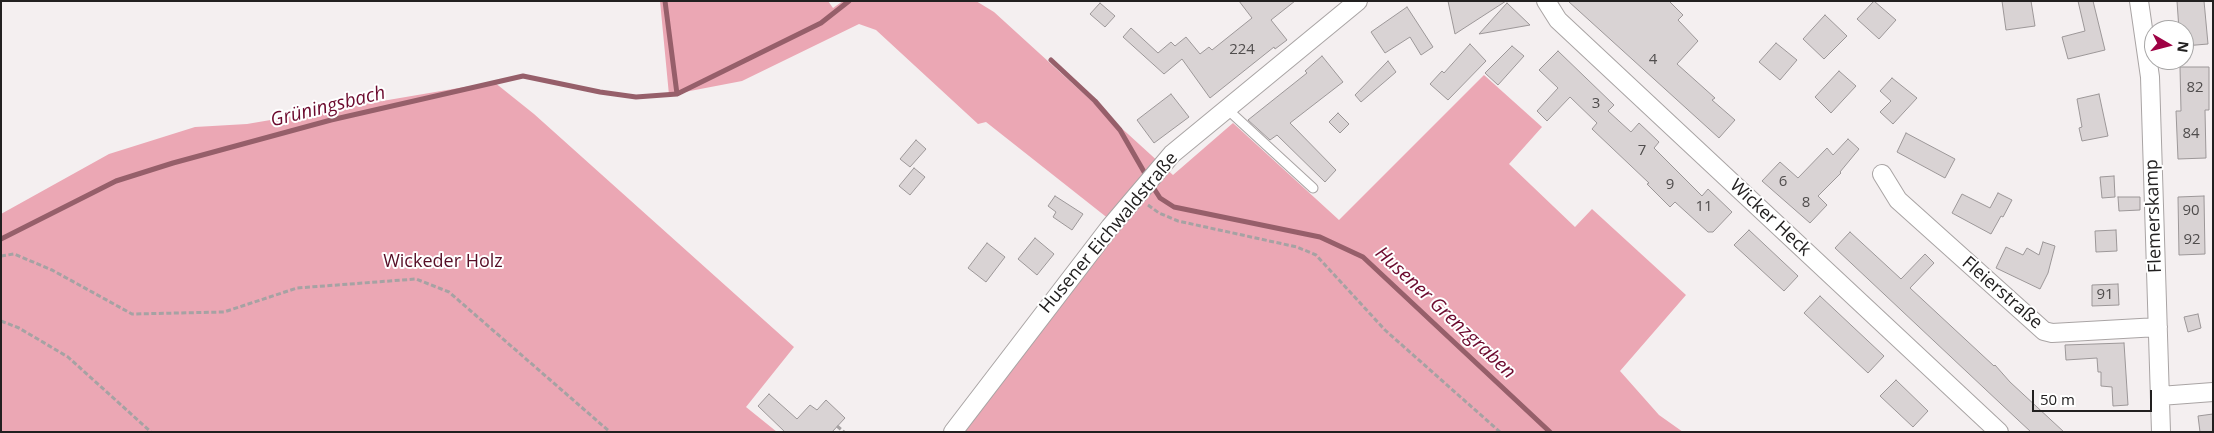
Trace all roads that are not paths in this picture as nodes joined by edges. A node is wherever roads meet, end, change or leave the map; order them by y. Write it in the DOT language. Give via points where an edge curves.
graph roads {
  1 [pos="1358,1"];
  2 [pos="1546,1"];
  3 [pos="2139,1"];
  4 [pos="1227,109"];
  5 [pos="1882,174"];
  6 [pos="1313,188"];
  7 [pos="2158,327"];
  8 [pos="2213,392"];
  9 [pos="2160,396"];
  10 [pos="953,432"];
  11 [pos="1999,432"];
  12 [pos="2161,432"];
  1 -- 4 [label="street, Husener Eichwaldstraße"];
  2 -- 11 [label="street, Wicker Heck" via="1558,20"];
  3 -- 7 [label="street, Flemerskamp" via="2150,77"];
  4 -- 6 [label="lane"];
  4 -- 10 [label="street, Husener Eichwaldstraße" via="1172,154 1139,192"];
  5 -- 7 [label="street, Fleierstraße" via="1898,200 2044,331"];
  7 -- 9 [label="street, Flemerskamp"];
  8 -- 9 [label="street"];
  9 -- 12 [label="street, Flemerskamp"];
}
